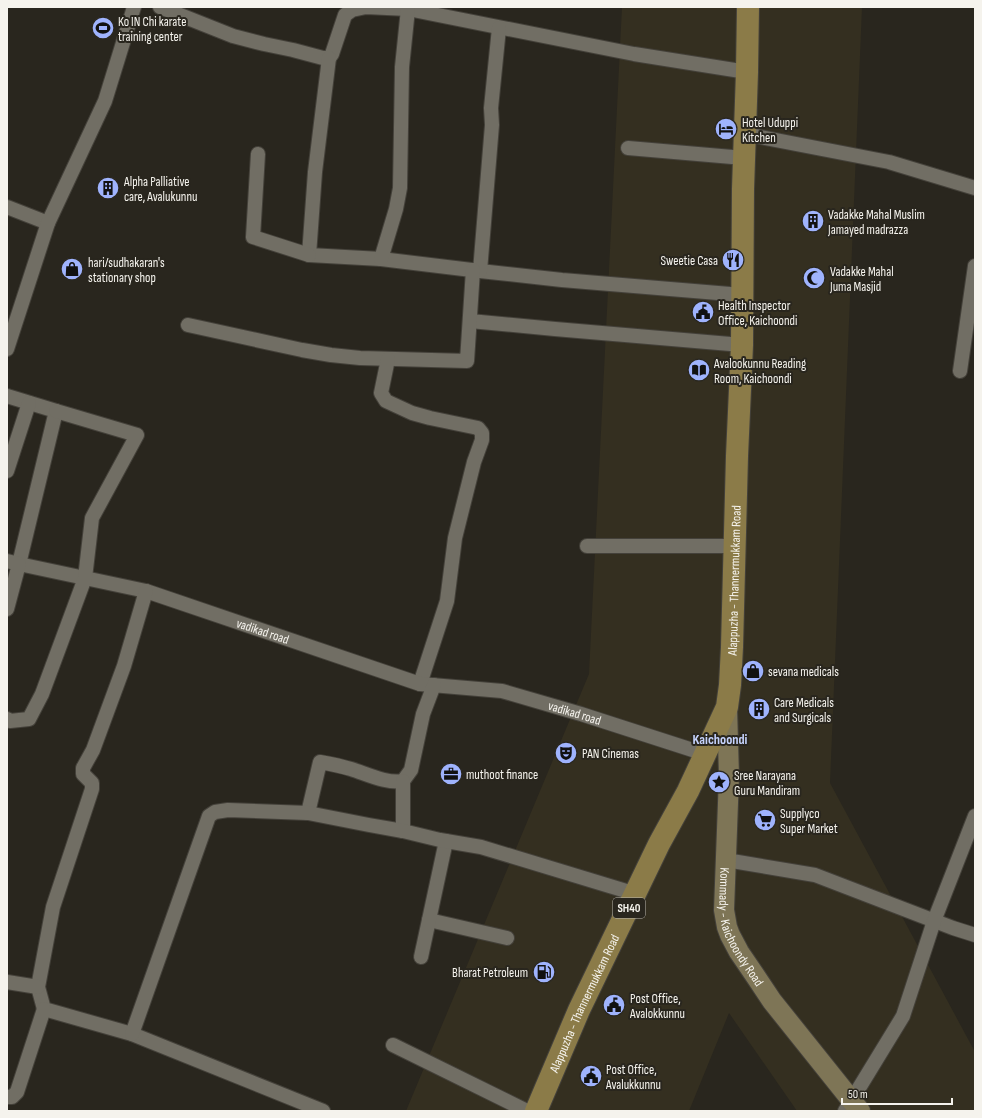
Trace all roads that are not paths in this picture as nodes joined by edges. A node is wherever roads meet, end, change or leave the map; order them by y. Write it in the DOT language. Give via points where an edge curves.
graph roads {
  1 [pos="134,7"];
  2 [pos="160,7"];
  3 [pos="748,7"];
  4 [pos="408,9"];
  5 [pos="499,28"];
  6 [pos="329,58"];
  7 [pos="747,72"];
  8 [pos="745,134"];
  9 [pos="628,148"];
  10 [pos="258,154"];
  11 [pos="744,158"];
  12 [pos="975,188"];
  13 [pos="7,207"];
  14 [pos="48,223"];
  15 [pos="309,255"];
  16 [pos="381,259"];
  17 [pos="975,266"];
  18 [pos="476,271"];
  19 [pos="742,295"];
  20 [pos="470,321"];
  21 [pos="188,325"];
  22 [pos="742,345"];
  23 [pos="7,349"];
  24 [pos="388,359"];
  25 [pos="960,371"];
  26 [pos="7,396"];
  27 [pos="29,402"];
  28 [pos="56,412"];
  29 [pos="7,471"];
  30 [pos="587,546"];
  31 [pos="735,546"];
  32 [pos="13,562"];
  33 [pos="85,578"];
  34 [pos="146,591"];
  35 [pos="7,609"];
  36 [pos="427,684"];
  37 [pos="727,707"];
  38 [pos="7,719"];
  39 [pos="705,754"];
  40 [pos="404,781"];
  41 [pos="308,813"];
  42 [pos="975,816"];
  43 [pos="403,831"];
  44 [pos="446,841"];
  45 [pos="726,860"];
  46 [pos="636,894"];
  47 [pos="429,920"];
  48 [pos="934,921"];
  49 [pos="975,935"];
  50 [pos="507,938"];
  51 [pos="421,957"];
  52 [pos="7,982"];
  53 [pos="38,987"];
  54 [pos="44,1010"];
  55 [pos="132,1034"];
  56 [pos="393,1045"];
  57 [pos="7,1097"];
  58 [pos="852,1107"];
  59 [pos="323,1111"];
  60 [pos="526,1111"];
  61 [pos="536,1111"];
  1 -- 14 [label="street" via="105,101"];
  2 -- 6 [label="street" via="233,36"];
  3 -- 7 [label="main road, Alappuzha - Thannermukkam Road / SH40"];
  4 -- 5 [label="street"];
  4 -- 6 [label="street" via="366,7 352,10 343,18"];
  4 -- 16 [label="street" via="402,67 400,188"];
  5 -- 7 [label="street" via="634,54"];
  5 -- 18 [label="street" via="491,108 492,125"];
  6 -- 15 [label="street" via="315,172"];
  7 -- 8 [label="main road, Alappuzha - Thannermukkam Road / SH40"];
  8 -- 11 [label="main road, Alappuzha - Thannermukkam Road / SH40"];
  8 -- 12 [label="street" via="889,162"];
  9 -- 11 [label="street"];
  10 -- 15 [label="street" via="253,236"];
  11 -- 19 [label="main road, Alappuzha - Thannermukkam Road / SH40"];
  13 -- 14 [label="street"];
  14 -- 23 [label="street"];
  15 -- 16 [label="street"];
  16 -- 18 [label="street"];
  17 -- 25 [label="street"];
  18 -- 19 [label="street"];
  18 -- 20 [label="street"];
  19 -- 22 [label="main road, Alappuzha - Thannermukkam Road / SH40"];
  20 -- 22 [label="street"];
  20 -- 24 [label="street" via="467,361"];
  21 -- 24 [label="street" via="317,353"];
  22 -- 31 [label="main road, Alappuzha - Thannermukkam Road / SH40"];
  24 -- 36 [label="street" via="380,393 386,401 412,413 478,428 482,433 455,538 447,601"];
  26 -- 27 [label="street"];
  27 -- 28 [label="street"];
  27 -- 29 [label="street"];
  28 -- 32 [label="street"];
  28 -- 33 [label="street" via="137,435 92,518"];
  30 -- 31 [label="street"];
  31 -- 37 [label="main road, Alappuzha - Thannermukkam Road / SH40" via="732,654"];
  32 -- 33 [label="street, vadikad road"];
  32 -- 35 [label="street"];
  33 -- 34 [label="street, vadikad road"];
  33 -- 38 [label="street" via="42,694 29,719"];
  34 -- 36 [label="street, vadikad road"];
  34 -- 53 [label="street" via="124,666 93,750 83,768 83,774 92,783 92,789 53,907"];
  36 -- 39 [label="street, vadikad road" via="502,691"];
  36 -- 40 [label="street" via="411,770"];
  37 -- 39 [label="main road, Alappuzha - Thannermukkam Road / SH40"];
  37 -- 45 [label="main road, Kommady - Kaichoondy Road" via="729,776"];
  39 -- 46 [label="main road, Alappuzha - Thannermukkam Road / SH40"];
  40 -- 41 [label="street" via="397,782 320,762"];
  40 -- 43 [label="street"];
  41 -- 43 [label="street"];
  41 -- 55 [label="street" via="228,810 215,812 209,816"];
  42 -- 48 [label="street"];
  43 -- 44 [label="street"];
  44 -- 46 [label="street" via="481,847"];
  44 -- 47 [label="street"];
  45 -- 48 [label="street" via="815,875"];
  45 -- 58 [label="main road, Kommady - Kaichoondy Road" via="724,910 730,935 772,1001"];
  46 -- 61 [label="main road, Alappuzha - Thannermukkam Road / SH40" via="578,1010"];
  47 -- 50 [label="street"];
  47 -- 51 [label="street"];
  48 -- 49 [label="street"];
  48 -- 58 [label="street" via="903,1016"];
  52 -- 53 [label="street"];
  53 -- 54 [label="street"];
  54 -- 55 [label="street"];
  54 -- 57 [label="street" via="17,1092 12,1098"];
  55 -- 59 [label="street"];
  56 -- 60 [label="street"];
}
